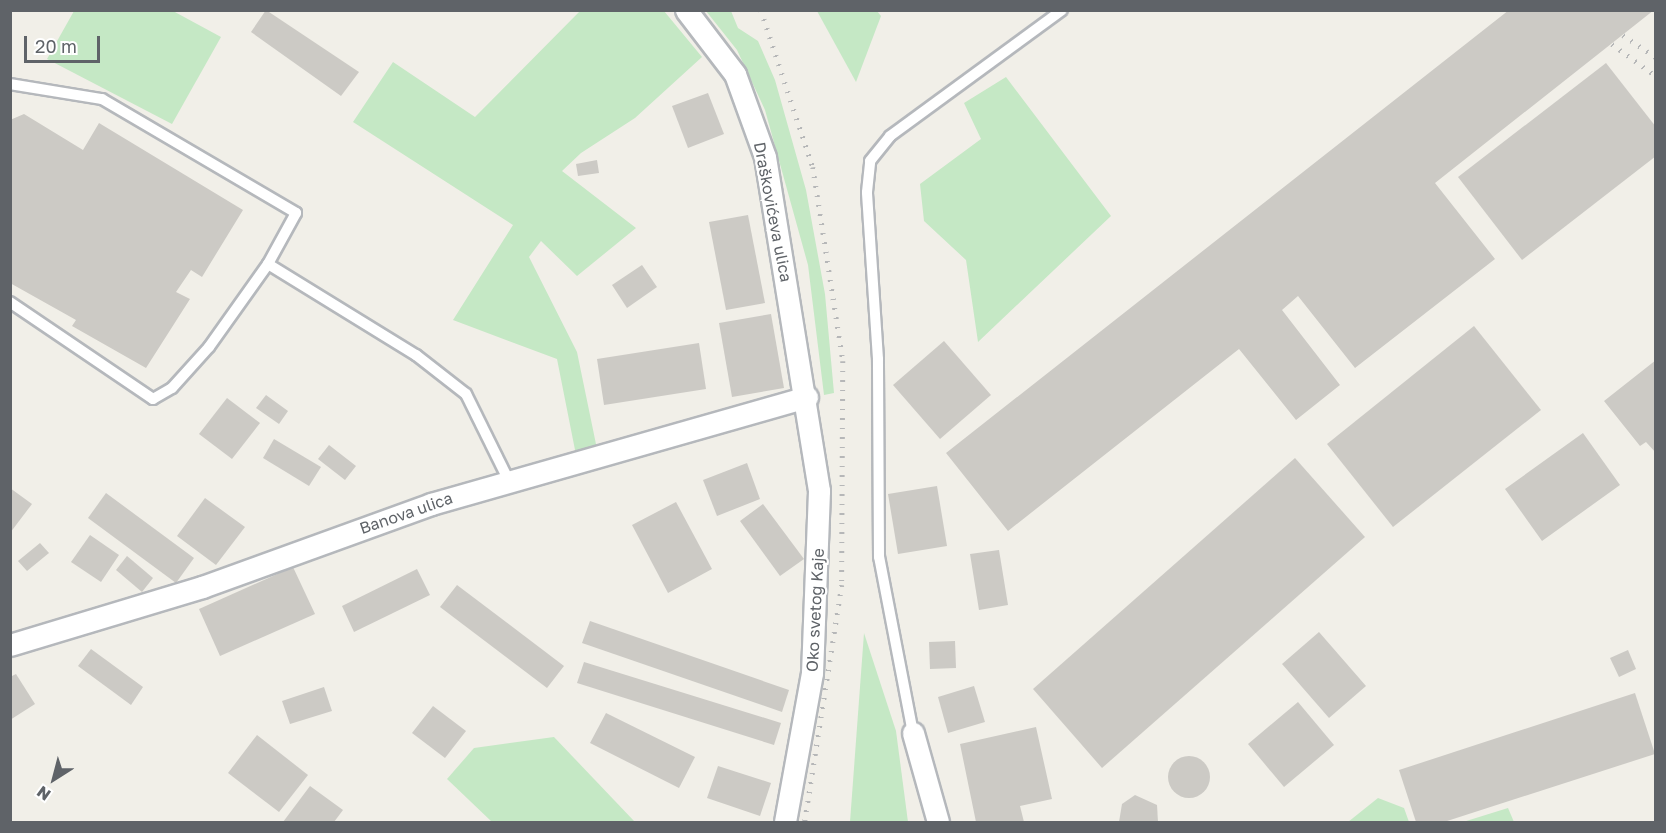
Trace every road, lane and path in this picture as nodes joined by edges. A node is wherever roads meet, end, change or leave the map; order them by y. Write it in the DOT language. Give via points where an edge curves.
graph roads {
  1 [pos="686,10"];
  2 [pos="1062,10"];
  3 [pos="10,84"];
  4 [pos="268,264"];
  5 [pos="10,302"];
  6 [pos="807,397"];
  7 [pos="509,480"];
  8 [pos="10,645"];
  9 [pos="913,733"];
  10 [pos="785,822"];
  11 [pos="938,822"];
  1 -- 6 [label="street, Draškovićeva ulica" via="735,74 761,147"];
  2 -- 9 [label="lane" via="890,136 870,161 867,192 878,358 879,557"];
  3 -- 4 [label="lane" via="102,99 296,213"];
  4 -- 5 [label="lane" via="209,347 172,388 153,399"];
  4 -- 7 [label="lane" via="417,355 466,394"];
  6 -- 7 [label="street, Banova ulica"];
  6 -- 10 [label="street, Oko svetog Kaje" via="819,491 818,610 812,673"];
  7 -- 8 [label="street, Banova ulica" via="123,613"];
  9 -- 11 [label="street"];
}
